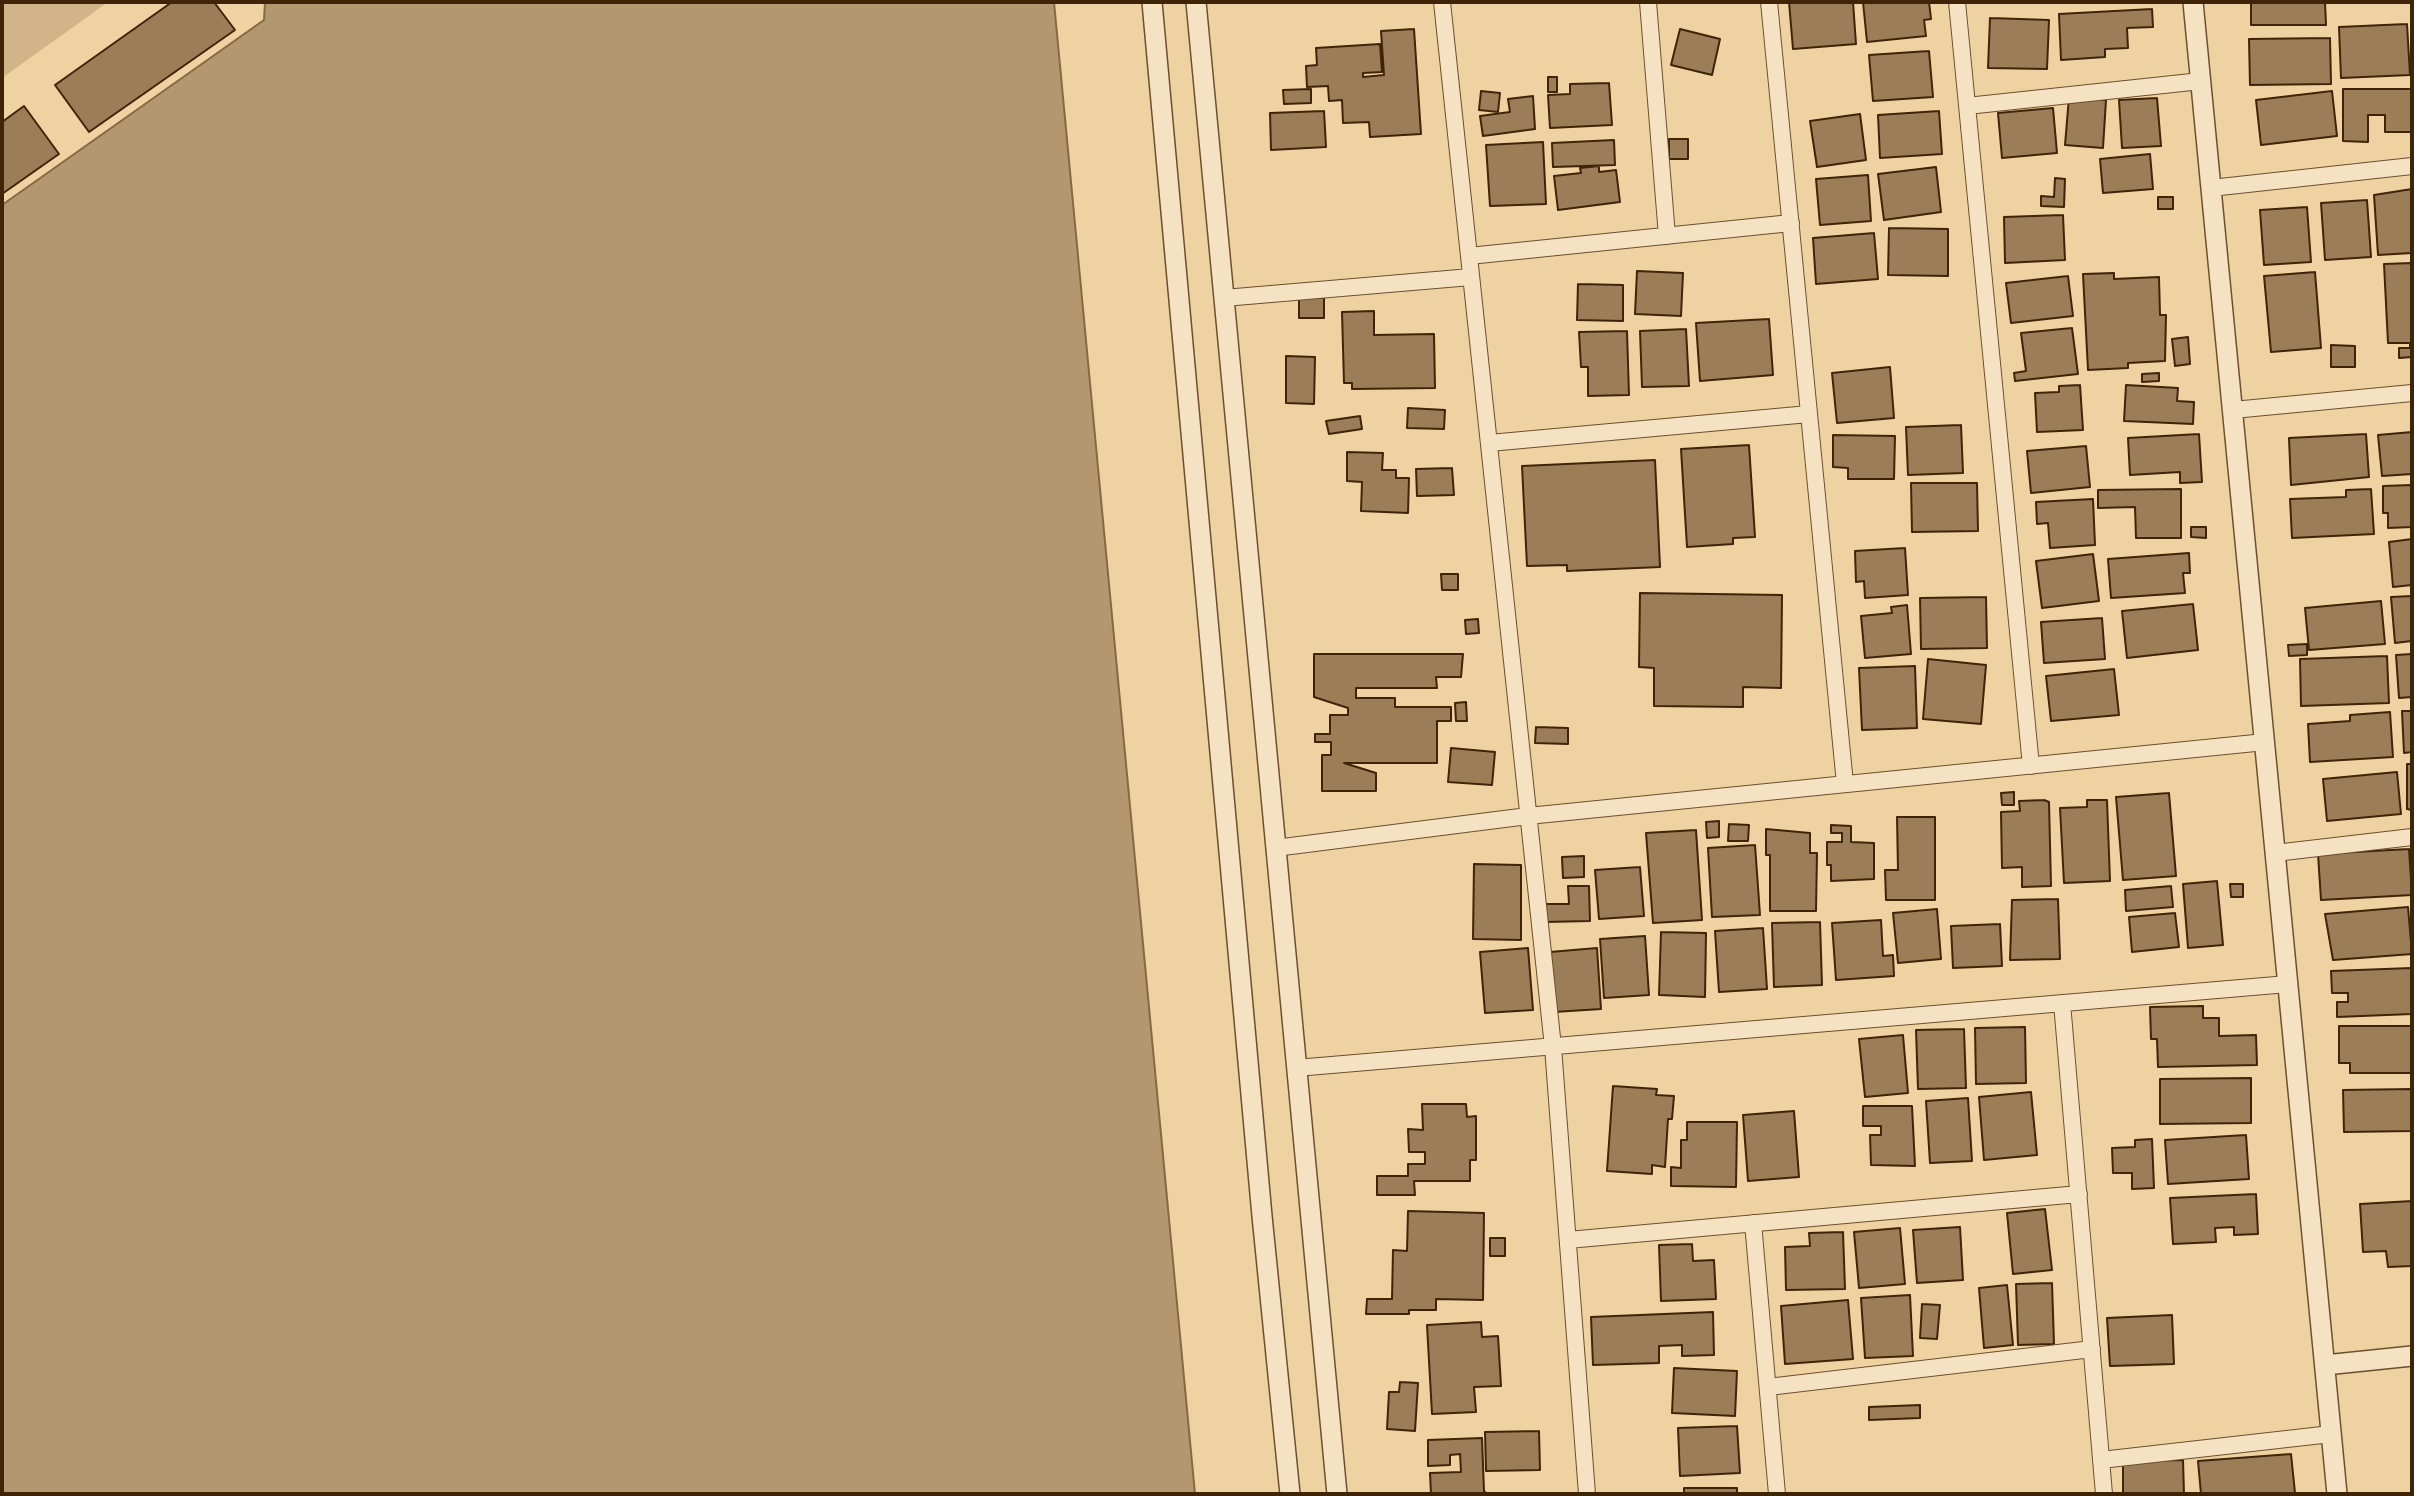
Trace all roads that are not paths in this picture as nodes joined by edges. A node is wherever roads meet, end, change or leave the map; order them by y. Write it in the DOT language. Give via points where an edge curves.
graph roads {
  1 [pos="1152,2"];
  2 [pos="1196,2"];
  3 [pos="1442,2"];
  4 [pos="1648,2"];
  5 [pos="1769,2"];
  6 [pos="1957,2"];
  7 [pos="2193,2"];
  8 [pos="2201,81"];
  9 [pos="1968,106"];
  10 [pos="2412,166"];
  11 [pos="2211,188"];
  12 [pos="1791,223"];
  13 [pos="1667,236"];
  14 [pos="1469,256"];
  15 [pos="1471,277"];
  16 [pos="1224,298"];
  17 [pos="2412,393"];
  18 [pos="2233,410"];
  19 [pos="1809,414"];
  20 [pos="1489,443"];
  21 [pos="2265,742"];
  22 [pos="2031,765"];
  23 [pos="1845,784"];
  24 [pos="1528,816"];
  25 [pos="2412,836"];
  26 [pos="1275,848"];
  27 [pos="2275,853"];
  28 [pos="2288,984"];
  29 [pos="2062,1003"];
  30 [pos="1553,1046"];
  31 [pos="1296,1068"];
  32 [pos="2079,1194"];
  33 [pos="1753,1223"];
  34 [pos="1568,1240"];
  35 [pos="2092,1349"];
  36 [pos="2412,1356"];
  37 [pos="2325,1365"];
  38 [pos="1768,1387"];
  39 [pos="2331,1434"];
  40 [pos="2101,1460"];
  41 [pos="1290,1494"];
  42 [pos="1337,1494"];
  43 [pos="1587,1494"];
  44 [pos="1777,1494"];
  45 [pos="2104,1494"];
  46 [pos="2337,1494"];
  1 -- 41 [label="street"];
  2 -- 16 [label="street"];
  3 -- 14 [label="street"];
  4 -- 13 [label="street"];
  5 -- 12 [label="street"];
  6 -- 9 [label="street"];
  7 -- 8 [label="street"];
  8 -- 9 [label="street"];
  8 -- 11 [label="street"];
  9 -- 22 [label="street"];
  10 -- 11 [label="street"];
  11 -- 18 [label="street"];
  12 -- 13 [label="street"];
  12 -- 19 [label="street"];
  13 -- 14 [label="street"];
  14 -- 15 [label="street"];
  15 -- 16 [label="street"];
  15 -- 20 [label="street"];
  16 -- 26 [label="street"];
  17 -- 18 [label="street"];
  18 -- 21 [label="street"];
  19 -- 20 [label="street"];
  19 -- 23 [label="street"];
  20 -- 24 [label="street"];
  21 -- 22 [label="street"];
  21 -- 27 [label="street"];
  22 -- 23 [label="street"];
  23 -- 24 [label="street"];
  24 -- 26 [label="street"];
  24 -- 30 [label="street"];
  25 -- 27 [label="street"];
  26 -- 31 [label="street"];
  27 -- 28 [label="street"];
  28 -- 29 [label="street"];
  28 -- 37 [label="street"];
  29 -- 30 [label="street"];
  29 -- 32 [label="street"];
  30 -- 31 [label="street"];
  30 -- 34 [label="street"];
  31 -- 42 [label="street"];
  32 -- 33 [label="street"];
  32 -- 35 [label="street"];
  33 -- 34 [label="street"];
  33 -- 38 [label="street"];
  34 -- 43 [label="street"];
  35 -- 38 [label="street"];
  35 -- 40 [label="street"];
  36 -- 37 [label="street"];
  37 -- 39 [label="street"];
  38 -- 44 [label="street"];
  39 -- 40 [label="street"];
  39 -- 46 [label="street"];
  40 -- 45 [label="street"];
}
